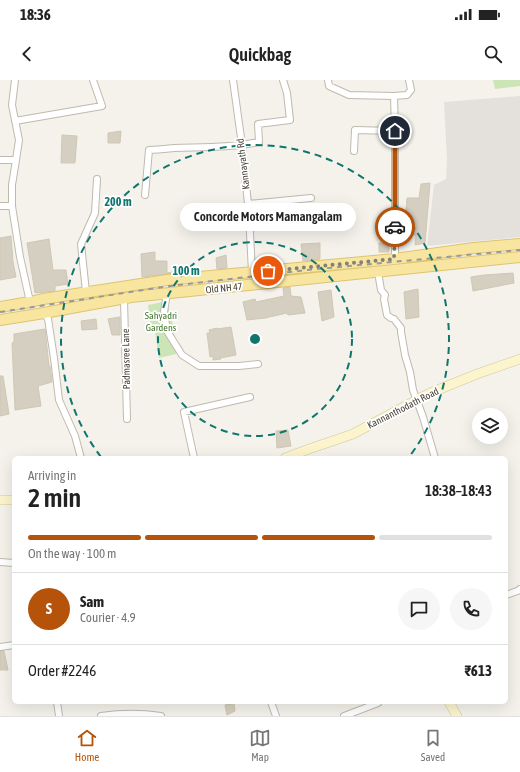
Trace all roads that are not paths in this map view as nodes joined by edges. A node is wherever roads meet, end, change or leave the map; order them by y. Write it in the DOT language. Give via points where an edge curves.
graph roads {
  1 [pos="15,80"];
  2 [pos="93,80"];
  3 [pos="233,80"];
  4 [pos="283,80"];
  5 [pos="328,80"];
  6 [pos="409,80"];
  7 [pos="394,96"];
  8 [pos="15,121"];
  9 [pos="395,131"];
  10 [pos="242,145"];
  11 [pos="354,152"];
  12 [pos="0,160"];
  13 [pos="16,160"];
  14 [pos="97,179"];
  15 [pos="146,195"];
  16 [pos="312,198"];
  17 [pos="248,204"];
  18 [pos="0,206"];
  19 [pos="12,206"];
  20 [pos="520,244"];
  21 [pos="474,248"];
  22 [pos="520,257"];
  23 [pos="394,259"];
  24 [pos="476,262"];
  25 [pos="252,272"];
  26 [pos="378,272"];
  27 [pos="130,286"];
  28 [pos="86,292"];
  29 [pos="167,293"];
  30 [pos="128,298"];
  31 [pos="30,302"];
  32 [pos="0,307"];
  33 [pos="44,313"];
  34 [pos="0,320"];
  35 [pos="520,359"];
  36 [pos="258,364"];
  37 [pos="250,397"];
  38 [pos="417,400"];
  39 [pos="127,420"];
  40 [pos="80,456"];
  41 [pos="194,456"];
  42 [pos="290,456"];
  43 [pos="434,456"];
  44 [pos="0,500"];
  45 [pos="12,500"];
  46 [pos="0,562"];
  47 [pos="12,562"];
  48 [pos="520,589"];
  49 [pos="508,594"];
  50 [pos="12,645"];
  51 [pos="0,647"];
  52 [pos="57,704"];
  53 [pos="272,704"];
  54 [pos="375,704"];
  55 [pos="450,704"];
  56 [pos="59,716"];
  57 [pos="101,716"];
  58 [pos="161,716"];
  59 [pos="276,716"];
  60 [pos="344,716"];
  61 [pos="457,716"];
  1 -- 8 [label="street" via="12,105"];
  2 -- 8 [label="street" via="102,106"];
  3 -- 10 [label="street, Kannayath Rd"];
  4 -- 10 [label="street" via="290,120 258,124 259,142"];
  5 -- 7 [label="street" via="329,86 349,95"];
  6 -- 7 [label="street" via="411,90 407,95"];
  7 -- 9 [label="street"];
  8 -- 13 [label="street" via="18,140"];
  9 -- 11 [label="street" via="355,130"];
  9 -- 23 [label="street"];
  10 -- 15 [label="street" via="149,150"];
  10 -- 17 [label="street, Kannayath Rd"];
  12 -- 13 [label="street"];
  13 -- 19 [label="street"];
  14 -- 28 [label="street" via="95,213 81,244"];
  16 -- 17 [label="street"];
  17 -- 25 [label="street, Kannayath Rd"];
  18 -- 19 [label="street"];
  19 -- 31 [label="street"];
  20 -- 21 [label="main road, Old NH 47"];
  21 -- 23 [label="main road, Old NH 47"];
  21 -- 24 [label="main road"];
  22 -- 24 [label="main road, Old NH 47"];
  23 -- 25 [label="main road, Old NH 47"];
  24 -- 26 [label="main road, Old NH 47"];
  25 -- 27 [label="main road, Old NH 47"];
  26 -- 29 [label="main road, Old NH 47"];
  26 -- 38 [label="street" via="381,290 385,295 387,315 401,328"];
  27 -- 28 [label="main road, Old NH 47"];
  27 -- 30 [label="main road"];
  28 -- 31 [label="main road, Old NH 47"];
  29 -- 30 [label="main road, Old NH 47"];
  29 -- 36 [label="street" via="164,312 167,331 182,355 199,366"];
  30 -- 33 [label="main road, Old NH 47"];
  30 -- 39 [label="street, Padmasree Lane"];
  31 -- 32 [label="main road, Old NH 47"];
  33 -- 34 [label="main road, Old NH 47"];
  33 -- 40 [label="street" via="48,320 59,400 75,436"];
  35 -- 38 [label="street, Kannanthodath Road"];
  37 -- 41 [label="street" via="184,412"];
  38 -- 42 [label="street, Kannanthodath Road" via="353,434"];
  38 -- 43 [label="street"];
  44 -- 45 [label="street"];
  46 -- 47 [label="street"];
  48 -- 49 [label="street"];
  50 -- 51 [label="street"];
  52 -- 56 [label="street"];
  53 -- 59 [label="street"];
  54 -- 60 [label="street"];
  55 -- 61 [label="street"];
  57 -- 58 [label="street" via="129,713"];
}
